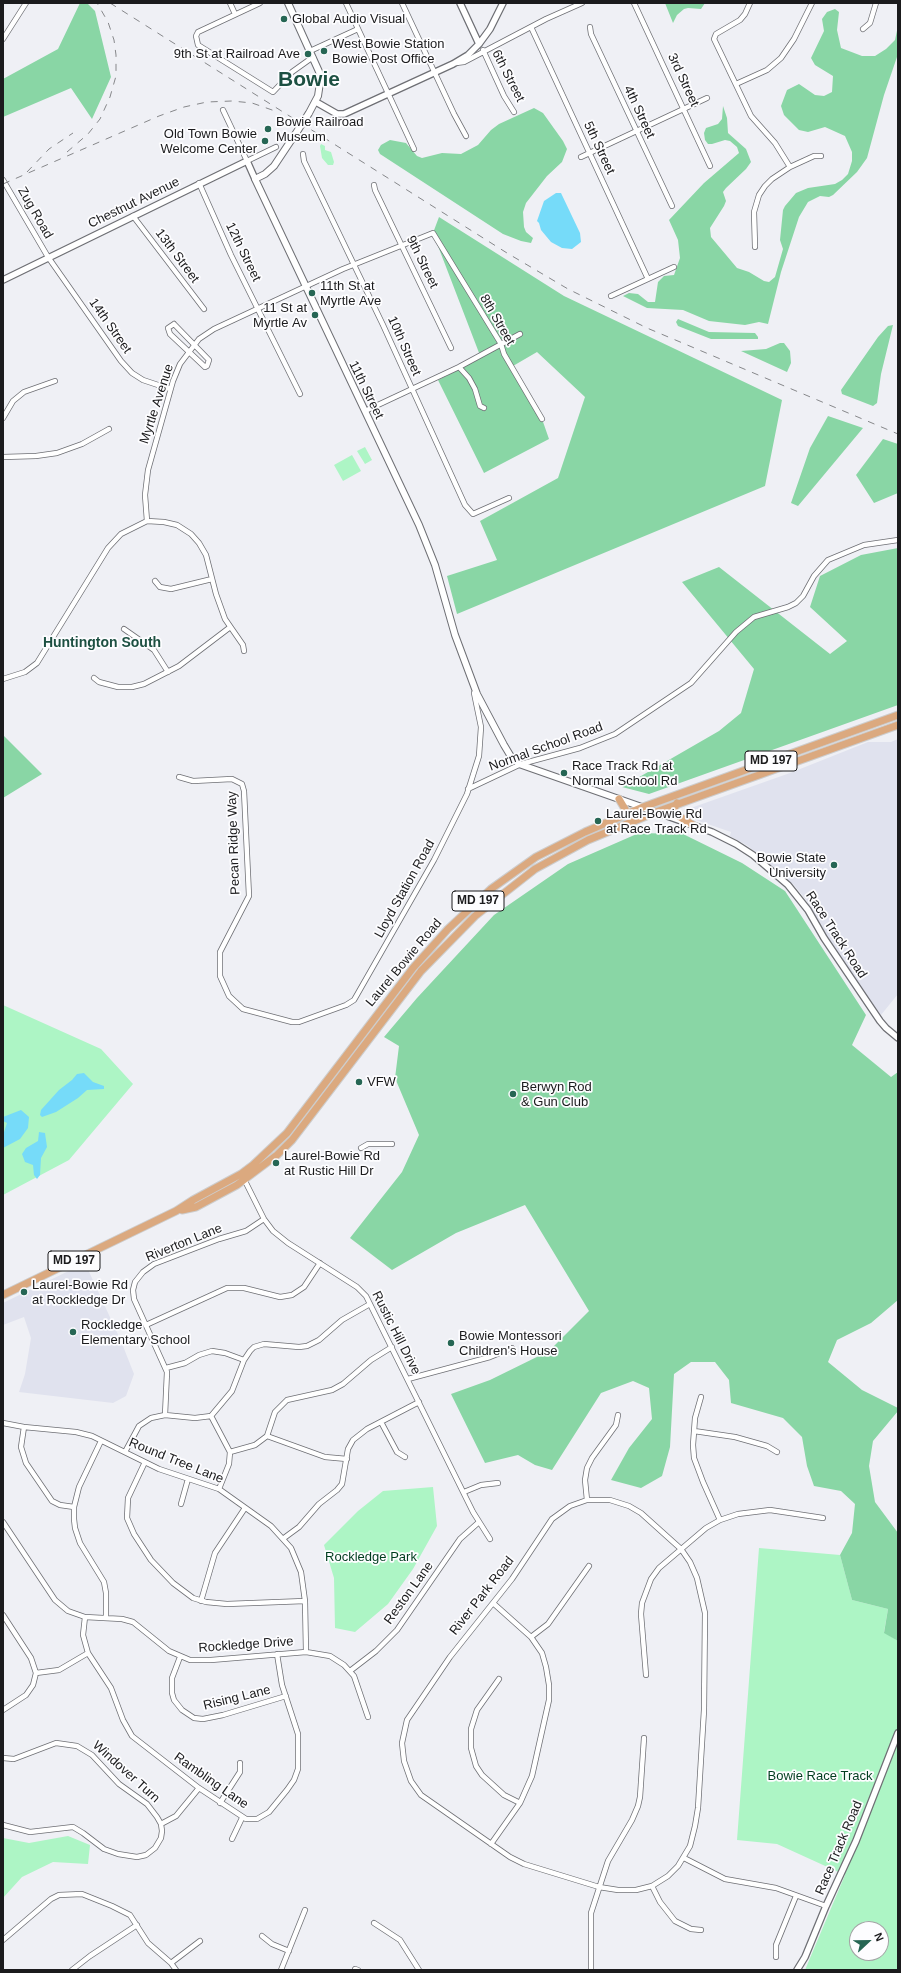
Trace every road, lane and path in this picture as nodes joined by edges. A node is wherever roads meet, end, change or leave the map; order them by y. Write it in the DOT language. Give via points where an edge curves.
graph roads {
  1 [pos="26,3"];
  2 [pos="230,3"];
  3 [pos="260,3"];
  4 [pos="288,3"];
  5 [pos="346,3"];
  6 [pos="402,3"];
  7 [pos="460,3"];
  8 [pos="503,3"];
  9 [pos="582,3"];
  10 [pos="634,3"];
  11 [pos="750,3"];
  12 [pos="812,3"];
  13 [pos="876,3"];
  14 [pos="235,14"];
  15 [pos="531,27"];
  16 [pos="590,27"];
  17 [pos="358,28"];
  18 [pos="863,29"];
  19 [pos="709,34"];
  20 [pos="714,36"];
  21 [pos="3,39"];
  22 [pos="479,44"];
  23 [pos="483,50"];
  24 [pos="312,54"];
  25 [pos="453,64"];
  26 [pos="434,72"];
  27 [pos="736,84"];
  28 [pos="389,94"];
  29 [pos="707,98"];
  30 [pos="316,102"];
  31 [pos="684,109"];
  32 [pos="223,110"];
  33 [pos="514,112"];
  34 [pos="636,132"];
  35 [pos="466,136"];
  36 [pos="276,147"];
  37 [pos="414,149"];
  38 [pos="303,154"];
  39 [pos="590,154"];
  40 [pos="821,156"];
  41 [pos="581,157"];
  42 [pos="246,161"];
  43 [pos="710,166"];
  44 [pos="790,167"];
  45 [pos="255,179"];
  46 [pos="3,180"];
  47 [pos="199,183"];
  48 [pos="374,184"];
  49 [pos="672,206"];
  50 [pos="134,216"];
  51 [pos="433,233"];
  52 [pos="402,246"];
  53 [pos="755,247"];
  54 [pos="48,257"];
  55 [pos="353,265"];
  56 [pos="674,267"];
  57 [pos="648,279"];
  58 [pos="3,280"];
  59 [pos="305,286"];
  60 [pos="611,296"];
  61 [pos="258,308"];
  62 [pos="204,309"];
  63 [pos="520,334"];
  64 [pos="194,344"];
  65 [pos="501,344"];
  66 [pos="451,348"];
  67 [pos="188,352"];
  68 [pos="459,367"];
  69 [pos="55,381"];
  70 [pos="170,389"];
  71 [pos="411,390"];
  72 [pos="300,394"];
  73 [pos="484,408"];
  74 [pos="365,411"];
  75 [pos="3,418"];
  76 [pos="542,419"];
  77 [pos="109,429"];
  78 [pos="3,458"];
  79 [pos="508,498"];
  80 [pos="147,521"];
  81 [pos="898,540"];
  82 [pos="212,579"];
  83 [pos="154,581"];
  84 [pos="229,628"];
  85 [pos="124,629"];
  86 [pos="244,651"];
  87 [pos="168,672"];
  88 [pos="94,678"];
  89 [pos="3,679"];
  90 [pos="473,686"];
  91 [pos="898,714"];
  92 [pos="898,725"];
  93 [pos="521,764"];
  94 [pos="179,777"];
  95 [pos="469,788"];
  96 [pos="619,799"];
  97 [pos="677,804"];
  98 [pos="643,807"];
  99 [pos="656,812"];
  100 [pos="623,815"];
  101 [pos="693,825"];
  102 [pos="258,1014"];
  103 [pos="898,1038"];
  104 [pos="392,1144"];
  105 [pos="361,1148"];
  106 [pos="243,1177"];
  107 [pos="264,1219"];
  108 [pos="320,1263"];
  109 [pos="3,1295"];
  110 [pos="370,1304"];
  111 [pos="146,1325"];
  112 [pos="392,1347"];
  113 [pos="512,1348"];
  114 [pos="244,1360"];
  115 [pos="166,1368"];
  116 [pos="408,1379"];
  117 [pos="701,1397"];
  118 [pos="419,1402"];
  119 [pos="165,1415"];
  120 [pos="618,1415"];
  121 [pos="211,1416"];
  122 [pos="381,1422"];
  123 [pos="3,1423"];
  124 [pos="24,1427"];
  125 [pos="694,1431"];
  126 [pos="267,1436"];
  127 [pos="101,1441"];
  128 [pos="125,1452"];
  129 [pos="230,1452"];
  130 [pos="777,1452"];
  131 [pos="405,1457"];
  132 [pos="347,1459"];
  133 [pos="145,1462"];
  134 [pos="188,1478"];
  135 [pos="498,1483"];
  136 [pos="219,1489"];
  137 [pos="464,1492"];
  138 [pos="587,1500"];
  139 [pos="181,1504"];
  140 [pos="74,1507"];
  141 [pos="245,1508"];
  142 [pos="823,1518"];
  143 [pos="720,1520"];
  144 [pos="3,1522"];
  145 [pos="479,1522"];
  146 [pos="284,1538"];
  147 [pos="490,1539"];
  148 [pos="681,1549"];
  149 [pos="589,1566"];
  150 [pos="201,1601"];
  151 [pos="304,1601"];
  152 [pos="493,1603"];
  153 [pos="3,1615"];
  154 [pos="85,1617"];
  155 [pos="106,1618"];
  156 [pos="531,1637"];
  157 [pos="306,1652"];
  158 [pos="88,1653"];
  159 [pos="277,1654"];
  160 [pos="180,1657"];
  161 [pos="350,1671"];
  162 [pos="36,1673"];
  163 [pos="646,1675"];
  164 [pos="499,1679"];
  165 [pos="286,1696"];
  166 [pos="3,1710"];
  167 [pos="368,1718"];
  168 [pos="898,1733"];
  169 [pos="644,1738"];
  170 [pos="3,1758"];
  171 [pos="240,1763"];
  172 [pos="199,1788"];
  173 [pos="220,1803"];
  174 [pos="520,1803"];
  175 [pos="242,1818"];
  176 [pos="161,1824"];
  177 [pos="3,1825"];
  178 [pos="232,1839"];
  179 [pos="492,1844"];
  180 [pos="684,1858"];
  181 [pos="652,1886"];
  182 [pos="599,1887"];
  183 [pos="796,1896"];
  184 [pos="826,1906"];
  185 [pos="305,1910"];
  186 [pos="374,1923"];
  187 [pos="137,1925"];
  188 [pos="701,1930"];
  189 [pos="262,1936"];
  190 [pos="3,1940"];
  191 [pos="200,1941"];
  192 [pos="289,1951"];
  193 [pos="776,1957"];
  194 [pos="592,1958"];
  195 [pos="171,1963"];
  196 [pos="73,1970"];
  197 [pos="176,1970"];
  198 [pos="282,1970"];
  199 [pos="419,1970"];
  200 [pos="591,1970"];
  201 [pos="595,1970"];
  202 [pos="798,1970"];
  1 -- 21 [label="street"];
  2 -- 14 [label="street"];
  3 -- 14 [label="street"];
  4 -- 24 [label="main road"];
  5 -- 17 [label="street"];
  6 -- 26 [label="street"];
  7 -- 22 [label="street, 6th Street"];
  8 -- 22 [label="street"];
  9 -- 15 [label="street"];
  10 -- 31 [label="street, 3rd Street"];
  11 -- 20 [label="street" via="740,20"];
  12 -- 27 [label="street" via="781,58 767,70"];
  13 -- 18 [label="street" via="870,23"];
  14 -- 24 [label="street" via="196,34 198,45 273,92"];
  15 -- 23 [label="street"];
  15 -- 39 [label="street, 5th Street"];
  16 -- 34 [label="street, 4th Street"];
  17 -- 24 [label="street"];
  17 -- 28 [label="street"];
  19 -- 20 [label="street"];
  20 -- 27 [label="street"];
  22 -- 25 [label="street" via="468,55"];
  23 -- 25 [label="street" via="464,62"];
  23 -- 33 [label="street, 6th Street"];
  24 -- 30 [label="main road" via="321,80"];
  25 -- 26 [label="street"];
  26 -- 28 [label="street"];
  26 -- 35 [label="street"];
  27 -- 44 [label="street" via="751,116 775,142"];
  28 -- 30 [label="street" via="342,115"];
  28 -- 37 [label="street"];
  29 -- 31 [label="street"];
  30 -- 45 [label="main road, bridge" via="274,166"];
  31 -- 34 [label="street"];
  31 -- 43 [label="street, 3rd Street"];
  32 -- 42 [label="street, 11th Street"];
  34 -- 39 [label="street"];
  34 -- 49 [label="street, 4th Street"];
  36 -- 42 [label="street, Chestnut Avenue"];
  38 -- 55 [label="street, 10th Street"];
  39 -- 41 [label="street"];
  39 -- 57 [label="street, 5th Street"];
  40 -- 44 [label="street" via="814,156"];
  42 -- 45 [label="street, 11th Street"];
  42 -- 47 [label="street, Chestnut Avenue"];
  44 -- 53 [label="street" via="772,179 759,196 754,212"];
  45 -- 59 [label="main road, 11th Street"];
  46 -- 54 [label="street, Zug Road"];
  47 -- 50 [label="street, Chestnut Avenue"];
  47 -- 61 [label="street, 12th Street"];
  48 -- 52 [label="street, 9th Street"];
  50 -- 54 [label="street, Chestnut Avenue"];
  50 -- 62 [label="street, 13th Street"];
  51 -- 52 [label="street, Myrtle Avenue"];
  51 -- 65 [label="street, 8th Street"];
  52 -- 55 [label="street, Myrtle Avenue"];
  52 -- 66 [label="street, 9th Street"];
  54 -- 58 [label="street, Chestnut Avenue"];
  54 -- 70 [label="street, 14th Street" via="129,370 143,380"];
  55 -- 59 [label="street, Myrtle Avenue"];
  55 -- 71 [label="street, 10th Street" via="387,333"];
  56 -- 57 [label="street"];
  57 -- 60 [label="street"];
  59 -- 61 [label="street, Myrtle Avenue"];
  59 -- 74 [label="main road, 11th Street"];
  61 -- 64 [label="street, Myrtle Avenue" via="208,332"];
  61 -- 72 [label="street, 12th Street"];
  63 -- 65 [label="street"];
  64 -- 67 [label="street, Myrtle Avenue"];
  64 -- 67 [label="street" via="209,360 207,366"];
  64 -- 67 [label="street" via="174,324 169,327 170,334"];
  65 -- 68 [label="street"];
  65 -- 76 [label="street, 8th Street" via="504,354"];
  67 -- 70 [label="street, Myrtle Avenue" via="176,372"];
  68 -- 71 [label="street"];
  68 -- 73 [label="street" via="469,378 480,406"];
  69 -- 75 [label="street" via="24,392 13,401"];
  70 -- 80 [label="street, Myrtle Avenue" via="148,470 145,494"];
  71 -- 74 [label="street"];
  71 -- 79 [label="street, 10th Street" via="465,504 473,514"];
  74 -- 90 [label="main road, 11th Street" via="426,544"];
  77 -- 78 [label="street" via="82,444 57,452"];
  80 -- 82 [label="street" via="171,523 191,534 206,555"];
  80 -- 89 [label="street" via="120,534 108,548 37,663 25,672"];
  81 -- 93 [label="street, Normal School Road" via="864,545 828,560 796,603 754,617 691,683 615,734 580,748"];
  82 -- 83 [label="street" via="171,589 160,587"];
  82 -- 84 [label="street"];
  84 -- 86 [label="street" via="243,645"];
  84 -- 87 [label="street" via="191,658"];
  85 -- 87 [label="street" via="154,650"];
  87 -- 88 [label="street" via="132,687 110,686"];
  90 -- 93 [label="main road, Race Track Road" via="510,755"];
  90 -- 95 [label="street, Lloyd Station Road" via="481,727 481,743"];
  91 -- 98 [label="main road, Laurel Bowie Road / MD 197"];
  92 -- 97 [label="main road, Laurel Bowie Road / MD 197"];
  93 -- 95 [label="street, Normal School Road"];
  93 -- 96 [label="main road, Race Track Road"];
  94 -- 102 [label="street, Pecan Ridge Way" via="193,781 232,779 240,781 244,787 249,896 220,952 219,965 222,981 229,996 243,1008"];
  95 -- 102 [label="street, Lloyd Station Road" via="434,860 354,1000 299,1022"];
  96 -- 98 [label="main road, Race Track Road"];
  96 -- 100 [label="main road" via="625,809"];
  97 -- 99 [label="main road, Laurel Bowie Road / MD 197"];
  97 -- 101 [label="main road" via="675,814"];
  98 -- 99 [label="main road, Race Track Road"];
  98 -- 100 [label="main road, Laurel Bowie Road / MD 197"];
  99 -- 101 [label="street, Race Track Road"];
  99 -- 106 [label="main road, Laurel Bowie Road / MD 197" via="602,833 552,859 520,879 475,916 422,971 292,1140 271,1161"];
  100 -- 106 [label="main road, Laurel Bowie Road / MD 197" via="536,858 492,889 462,915 413,968 287,1133"];
  101 -- 103 [label="street, Race Track Road" via="721,836 754,855 788,885 808,910 880,1021"];
  104 -- 105 [label="street" via="368,1144"];
  106 -- 107 [label="street, Rustic Hill Drive"];
  106 -- 109 [label="main road, Laurel Bowie Road / MD 197"];
  107 -- 108 [label="street, Rustic Hill Drive" via="279,1236"];
  107 -- 111 [label="street, Riverton Lane" via="246,1231 156,1263 143,1272 135,1282 133,1293"];
  108 -- 110 [label="street, Rustic Hill Drive" via="357,1287"];
  108 -- 111 [label="street" via="304,1287 292,1295 280,1297 244,1288 227,1288"];
  110 -- 112 [label="street, Rustic Hill Drive"];
  110 -- 114 [label="street" via="342,1320 324,1337 313,1343 300,1347 261,1345 251,1349"];
  111 -- 115 [label="street, Riverton Lane"];
  112 -- 116 [label="street, Rustic Hill Drive"];
  112 -- 126 [label="street" via="332,1390 283,1402 272,1418"];
  113 -- 116 [label="street" via="490,1357"];
  114 -- 115 [label="street" via="212,1351"];
  114 -- 121 [label="street" via="232,1391"];
  115 -- 119 [label="street, Riverton Lane"];
  116 -- 118 [label="street, Rustic Hill Drive"];
  117 -- 125 [label="street"];
  118 -- 122 [label="street"];
  118 -- 137 [label="street, Rustic Hill Drive"];
  119 -- 121 [label="street" via="200,1418"];
  119 -- 128 [label="street" via="143,1423"];
  120 -- 138 [label="street" via="616,1425 587,1468"];
  121 -- 129 [label="street"];
  122 -- 131 [label="street" via="397,1452"];
  122 -- 132 [label="street" via="353,1440 348,1449"];
  123 -- 124 [label="street, Round Tree Lane"];
  124 -- 127 [label="street, Round Tree Lane" via="76,1432"];
  124 -- 140 [label="street" via="21,1447 26,1464 52,1501"];
  125 -- 130 [label="street" via="735,1437 767,1446"];
  125 -- 143 [label="street" via="693,1445 698,1470"];
  126 -- 129 [label="street" via="255,1445"];
  126 -- 132 [label="street" via="325,1458"];
  127 -- 128 [label="street, Round Tree Lane"];
  127 -- 140 [label="street" via="79,1487"];
  128 -- 133 [label="street, Round Tree Lane"];
  129 -- 136 [label="street"];
  132 -- 146 [label="street" via="340,1487"];
  133 -- 134 [label="street, Round Tree Lane"];
  133 -- 150 [label="street" via="127,1502 129,1524 156,1568 180,1589"];
  134 -- 136 [label="street, Round Tree Lane"];
  134 -- 139 [label="street"];
  135 -- 137 [label="street" via="481,1485"];
  136 -- 141 [label="street, Round Tree Lane"];
  137 -- 145 [label="street, Rustic Hill Drive"];
  138 -- 148 [label="street, River Park Road" via="610,1500 628,1506 640,1513"];
  138 -- 152 [label="street, River Park Road" via="570,1506 552,1519 520,1569"];
  140 -- 155 [label="street" via="74,1525 78,1537 106,1587"];
  141 -- 146 [label="street, Round Tree Lane"];
  141 -- 150 [label="street" via="215,1553"];
  142 -- 143 [label="street" via="770,1510 745,1512"];
  143 -- 148 [label="street"];
  144 -- 154 [label="street, Rockledge Drive" via="59,1604 68,1611"];
  145 -- 147 [label="street, Rustic Hill Drive"];
  145 -- 161 [label="street, Reston Lane" via="460,1539 397,1630 376,1651"];
  146 -- 151 [label="street, Round Tree Lane" via="299,1566"];
  148 -- 163 [label="street" via="659,1568 643,1598 641,1614"];
  148 -- 180 [label="street, River Park Road" via="690,1562 700,1589 706,1634 698,1808 690,1846"];
  149 -- 156 [label="street" via="548,1624"];
  150 -- 151 [label="street" via="227,1604"];
  151 -- 157 [label="street, Round Tree Lane"];
  152 -- 156 [label="street"];
  152 -- 179 [label="street, River Park Road" via="463,1639 414,1709 402,1743 407,1770 414,1787 421,1795"];
  153 -- 162 [label="street" via="32,1658"];
  154 -- 155 [label="street, Rockledge Drive"];
  154 -- 158 [label="street, Rambling Lane" via="83,1634"];
  155 -- 160 [label="street, Rockledge Drive" via="133,1622"];
  156 -- 174 [label="street" via="542,1653 549,1685 549,1700 532,1776"];
  157 -- 159 [label="street, Rockledge Drive"];
  157 -- 161 [label="street, Rockledge Drive" via="330,1656"];
  158 -- 162 [label="street" via="58,1670"];
  158 -- 172 [label="street, Rambling Lane" via="111,1688 132,1736"];
  159 -- 160 [label="street, Rockledge Drive" via="197,1661"];
  159 -- 165 [label="street, Rambling Lane"];
  160 -- 165 [label="street, Rising Lane" via="172,1678 172,1693 182,1710 194,1718 204,1719 223,1715"];
  161 -- 167 [label="street, Rockledge Drive" via="357,1682"];
  162 -- 166 [label="street" via="33,1685 26,1695"];
  164 -- 174 [label="street" via="477,1710 471,1729 471,1748 476,1766 482,1775 504,1795"];
  165 -- 175 [label="street, Rambling Lane" via="298,1738 297,1774 279,1801 265,1816 253,1820"];
  168 -- 184 [label="street, Race Track Road" via="856,1840"];
  169 -- 182 [label="street" via="638,1806 608,1861"];
  170 -- 176 [label="street, Windover Turn" via="14,1759 56,1743 77,1746 92,1755 119,1784 147,1804"];
  171 -- 173 [label="street" via="240,1772"];
  172 -- 173 [label="street, Rambling Lane"];
  172 -- 176 [label="street" via="181,1811"];
  173 -- 175 [label="street, Rambling Lane"];
  174 -- 179 [label="street"];
  175 -- 178 [label="street"];
  176 -- 177 [label="street" via="159,1843 150,1853 140,1856 108,1851 73,1827 30,1832"];
  179 -- 182 [label="street, River Park Road" via="524,1864"];
  180 -- 181 [label="street, River Park Road" via="668,1876"];
  180 -- 183 [label="street" via="725,1879 776,1888"];
  181 -- 182 [label="street, River Park Road" via="636,1890"];
  181 -- 188 [label="street" via="660,1902 675,1921 691,1929"];
  182 -- 194 [label="street" via="591,1913"];
  183 -- 184 [label="street"];
  183 -- 193 [label="street" via="776,1945"];
  184 -- 202 [label="street, Race Track Road"];
  185 -- 192 [label="street"];
  186 -- 199 [label="street" via="400,1940"];
  187 -- 190 [label="street" via="130,1915 112,1906 82,1894 68,1894 44,1903"];
  187 -- 195 [label="street" via="148,1943"];
  187 -- 196 [label="street"];
  189 -- 192 [label="street" via="272,1944"];
  191 -- 195 [label="street"];
  192 -- 198 [label="street"];
  194 -- 200 [label="street"];
  194 -- 201 [label="street"];
  195 -- 197 [label="street"];
}
